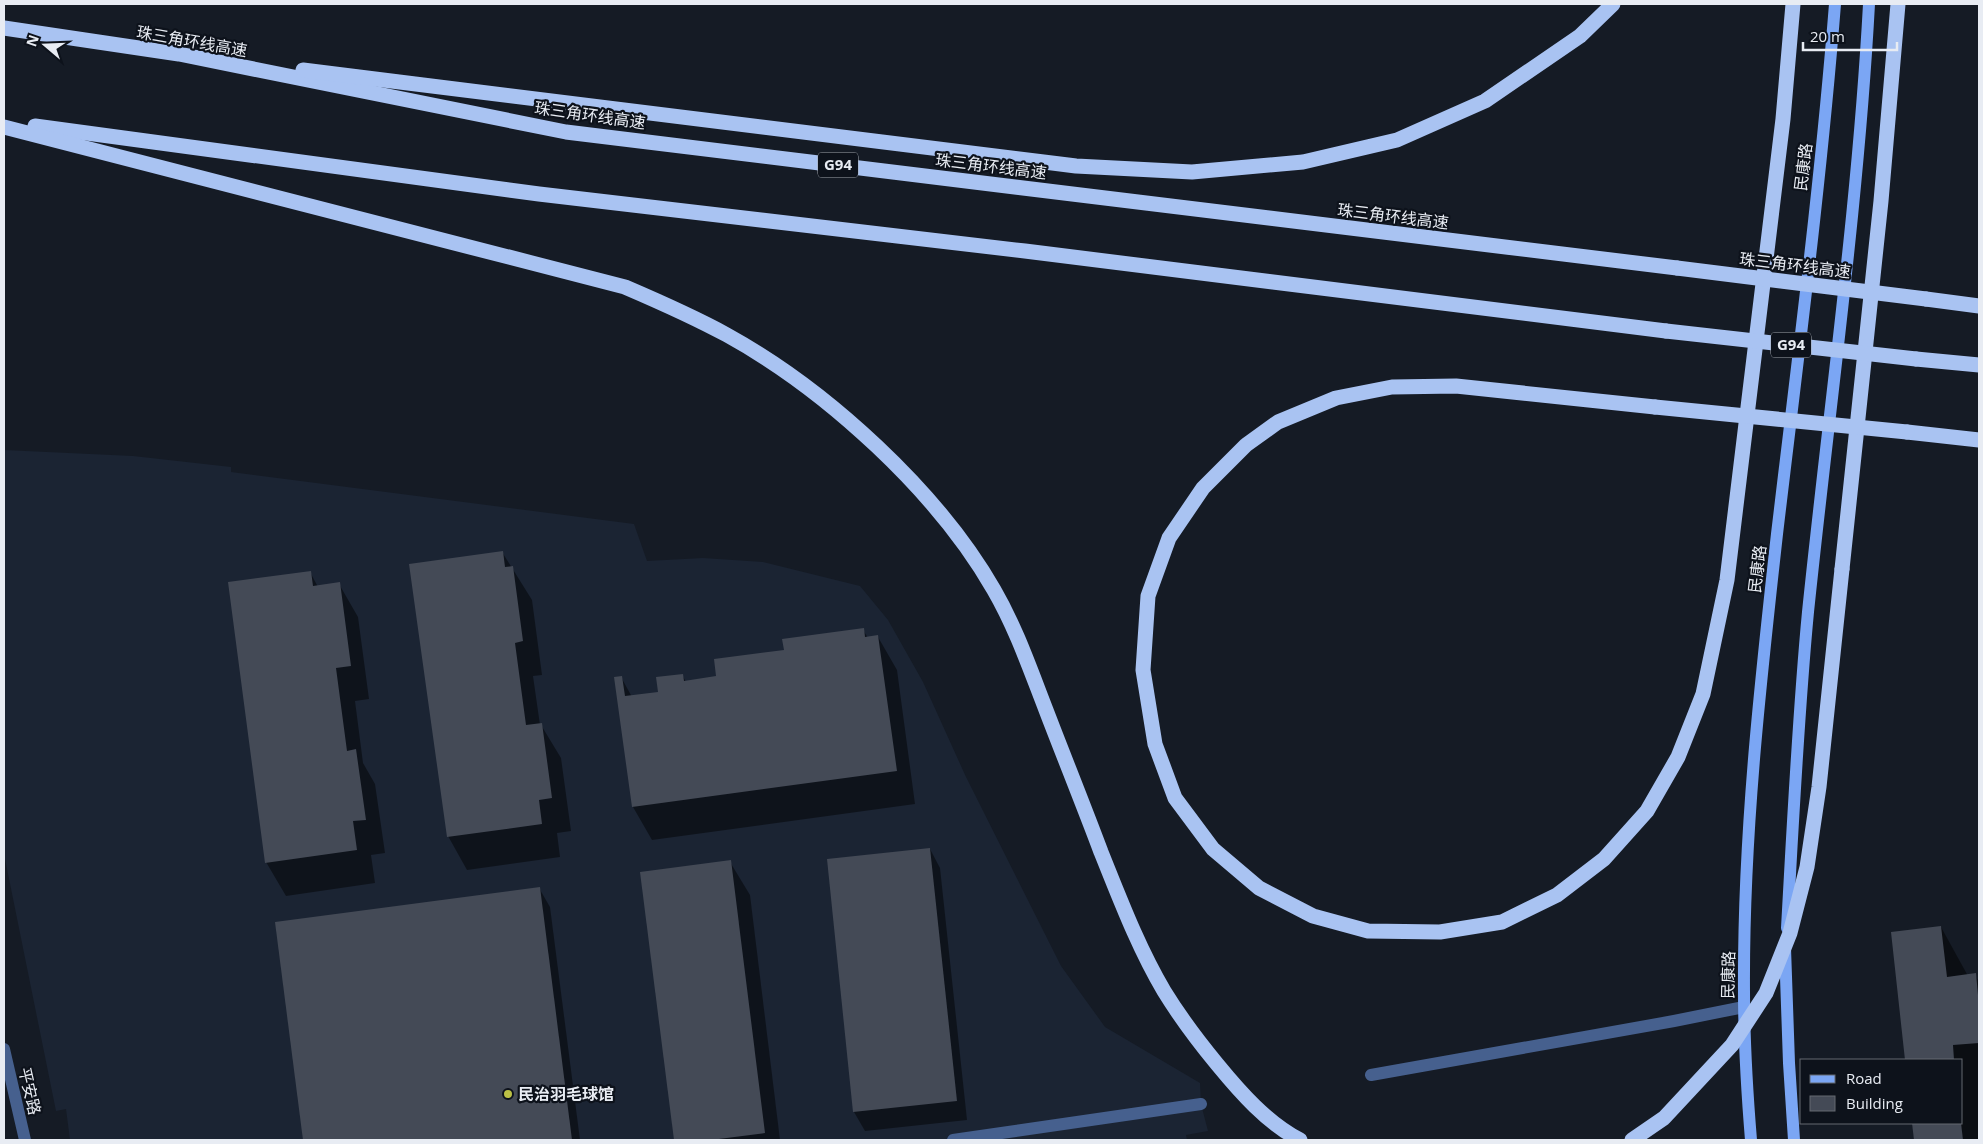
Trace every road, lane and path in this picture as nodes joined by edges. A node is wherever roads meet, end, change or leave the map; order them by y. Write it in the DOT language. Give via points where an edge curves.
graph roads {
  1 [pos="1613,4"];
  2 [pos="1794,4"];
  3 [pos="1835,4"];
  4 [pos="1870,4"];
  5 [pos="1898,4"];
  6 [pos="4,28"];
  7 [pos="179,54"];
  8 [pos="4,122"];
  9 [pos="4,126"];
  10 [pos="1979,306"];
  11 [pos="1979,365"];
  12 [pos="1979,440"];
  13 [pos="1744,1007"];
  14 [pos="4,1049"];
  15 [pos="1371,1075"];
  16 [pos="1201,1104"];
  17 [pos="25,1140"];
  18 [pos="954,1140"];
  19 [pos="1300,1140"];
  20 [pos="1632,1140"];
  21 [pos="1751,1140"];
  22 [pos="1794,1140"];
  1 -- 7 [label="highway" via="1580,36 1485,100 1397,140 1303,162 1192,172 1076,166"];
  2 -- 12 [label="highway, bridge" via="1783,118 1726,580 1703,694 1678,757 1647,811 1604,858 1557,896 1502,922 1440,932 1368,931 1313,916 1259,888 1213,849 1175,798 1155,744 1143,670 1148,596 1169,538 1203,488 1246,445 1278,422 1336,398 1392,387 1456,386 1655,407 1907,432"];
  3 -- 13 [label="main road, 民康路" via="1827,104 1752,773"];
  4 -- 22 [label="main road" via="1854,198 1798,728 1785,957"];
  5 -- 20 [label="highway, bridge" via="1881,201 1820,786 1807,867 1790,933 1766,993 1732,1044 1664,1118"];
  6 -- 7 [label="highway, 珠三角环线高速 / G94"];
  7 -- 10 [label="highway, 珠三角环线高速 / G94, bridge" via="566,132"];
  8 -- 11 [label="highway, G94, bridge" via="539,194 1666,331"];
  9 -- 19 [label="highway" via="625,287 730,337 832,408 914,484 973,555 1012,623 1117,892 1164,991 1233,1084 1262,1113"];
  13 -- 15 [label="street"];
  13 -- 21 [label="main road, 民康路"];
  14 -- 17 [label="street, 平安路"];
  16 -- 18 [label="street"];
}
